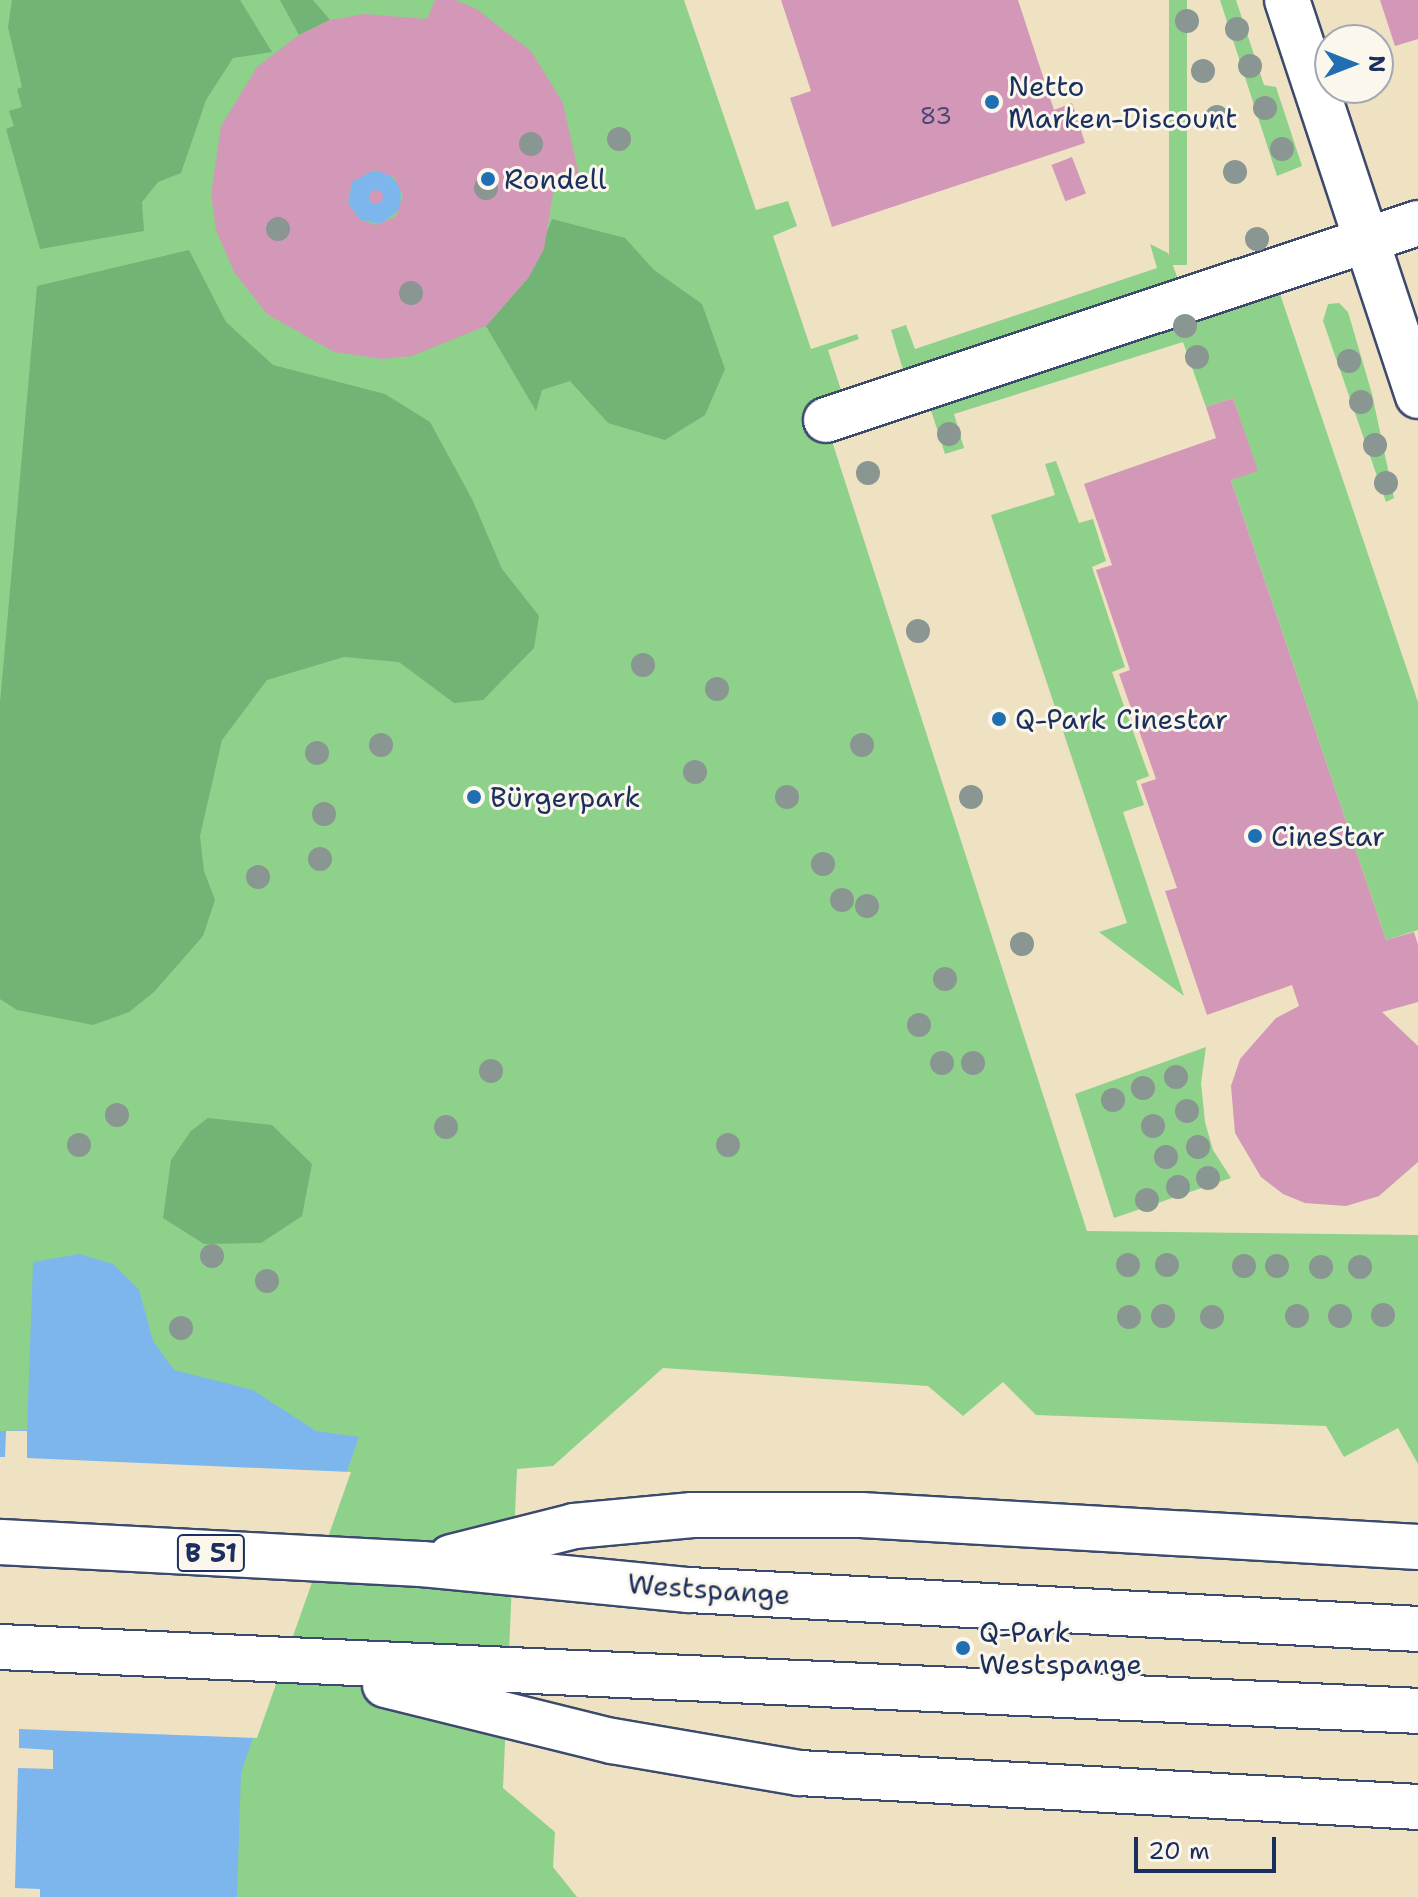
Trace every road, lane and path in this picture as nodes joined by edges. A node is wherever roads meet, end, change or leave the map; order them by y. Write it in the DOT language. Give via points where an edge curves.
graph roads {
  1 [pos="1287,0"];
  2 [pos="1418,223"];
  3 [pos="1367,241"];
  4 [pos="1418,396"];
  5 [pos="826,420"];
  6 [pos="0,1542"];
  7 [pos="1418,1547"];
  8 [pos="422,1564"];
  9 [pos="1418,1629"];
  10 [pos="0,1647"];
  11 [pos="309,1665"];
  12 [pos="1418,1711"];
  13 [pos="1418,1807"];
  1 -- 3 [label="main road"];
  2 -- 3 [label="main road"];
  3 -- 4 [label="main road"];
  3 -- 5 [label="main road"];
  6 -- 8 [label="main road, Westspange / B 51"];
  7 -- 8 [label="main road" via="861,1515 692,1515 574,1526"];
  8 -- 9 [label="main road, Westspange" via="689,1590"];
  10 -- 11 [label="main road"];
  11 -- 12 [label="main road" via="797,1680"];
  11 -- 13 [label="main road" via="612,1741 799,1773"];
}
